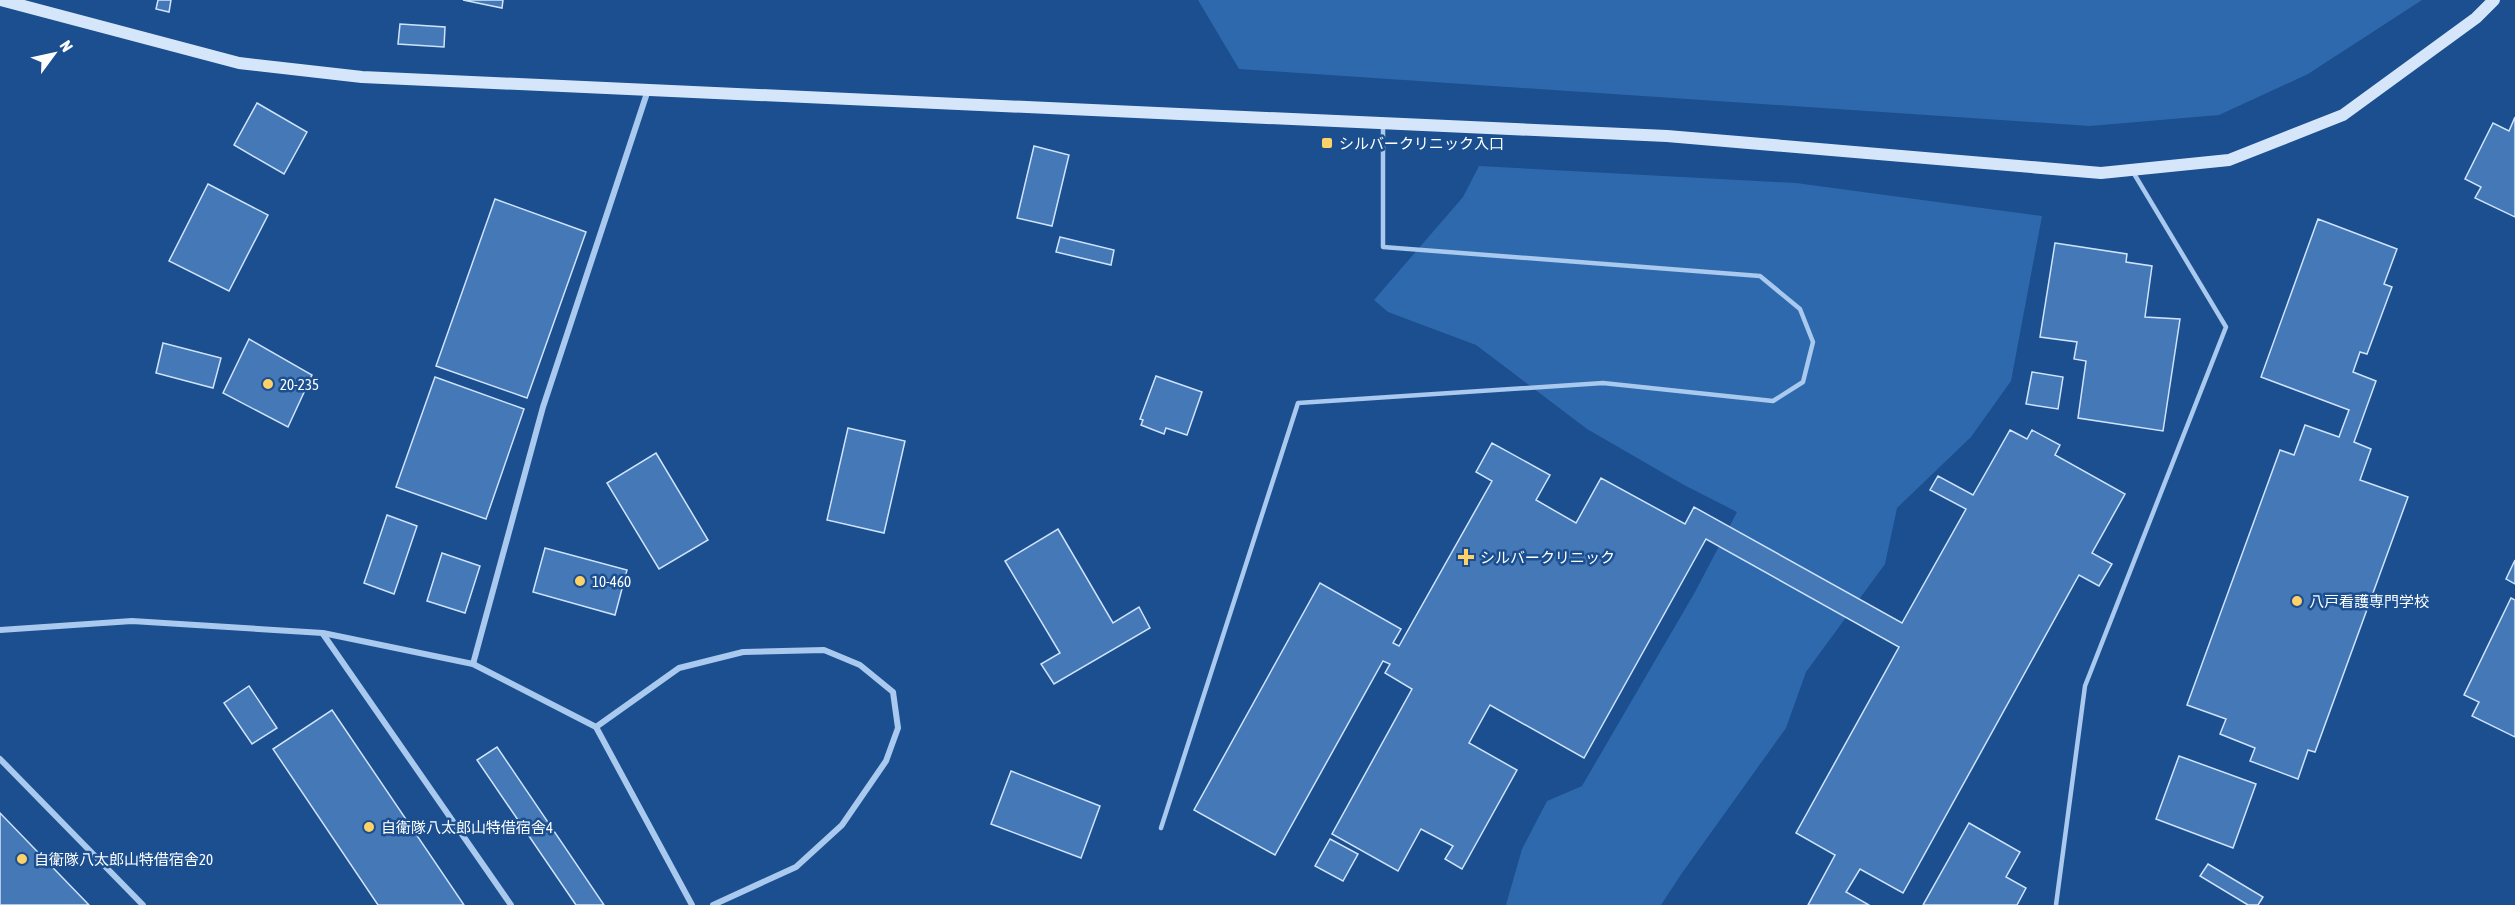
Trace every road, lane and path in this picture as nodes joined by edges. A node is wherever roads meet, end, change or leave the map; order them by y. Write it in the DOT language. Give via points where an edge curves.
graph roads {
  1 [pos="1,0"];
  2 [pos="2494,0"];
  3 [pos="648,90"];
  4 [pos="1383,123"];
  5 [pos="2131,169"];
  6 [pos="0,630"];
  7 [pos="323,633"];
  8 [pos="473,664"];
  9 [pos="596,727"];
  10 [pos="0,759"];
  11 [pos="1161,828"];
  12 [pos="142,905"];
  13 [pos="511,905"];
  14 [pos="692,905"];
  15 [pos="713,905"];
  16 [pos="2056,905"];
  1 -- 3 [label="street" via="238,63 362,77"];
  2 -- 5 [label="street" via="2476,18 2343,116 2229,160"];
  3 -- 4 [label="street"];
  3 -- 8 [label="street" via="543,407"];
  4 -- 5 [label="street" via="1667,136 2102,172"];
  4 -- 11 [label="lane" via="1383,247 1760,276 1800,309 1814,342 1803,382 1773,401 1603,383 1298,404"];
  5 -- 16 [label="lane" via="2226,327 2085,686"];
  6 -- 7 [label="street" via="132,621"];
  7 -- 8 [label="street"];
  7 -- 13 [label="street"];
  8 -- 9 [label="street"];
  9 -- 14 [label="street"];
  9 -- 15 [label="street" via="679,668 743,652 824,650 860,665 893,693 898,728 886,760 842,825 796,867"];
  10 -- 12 [label="street"];
}
